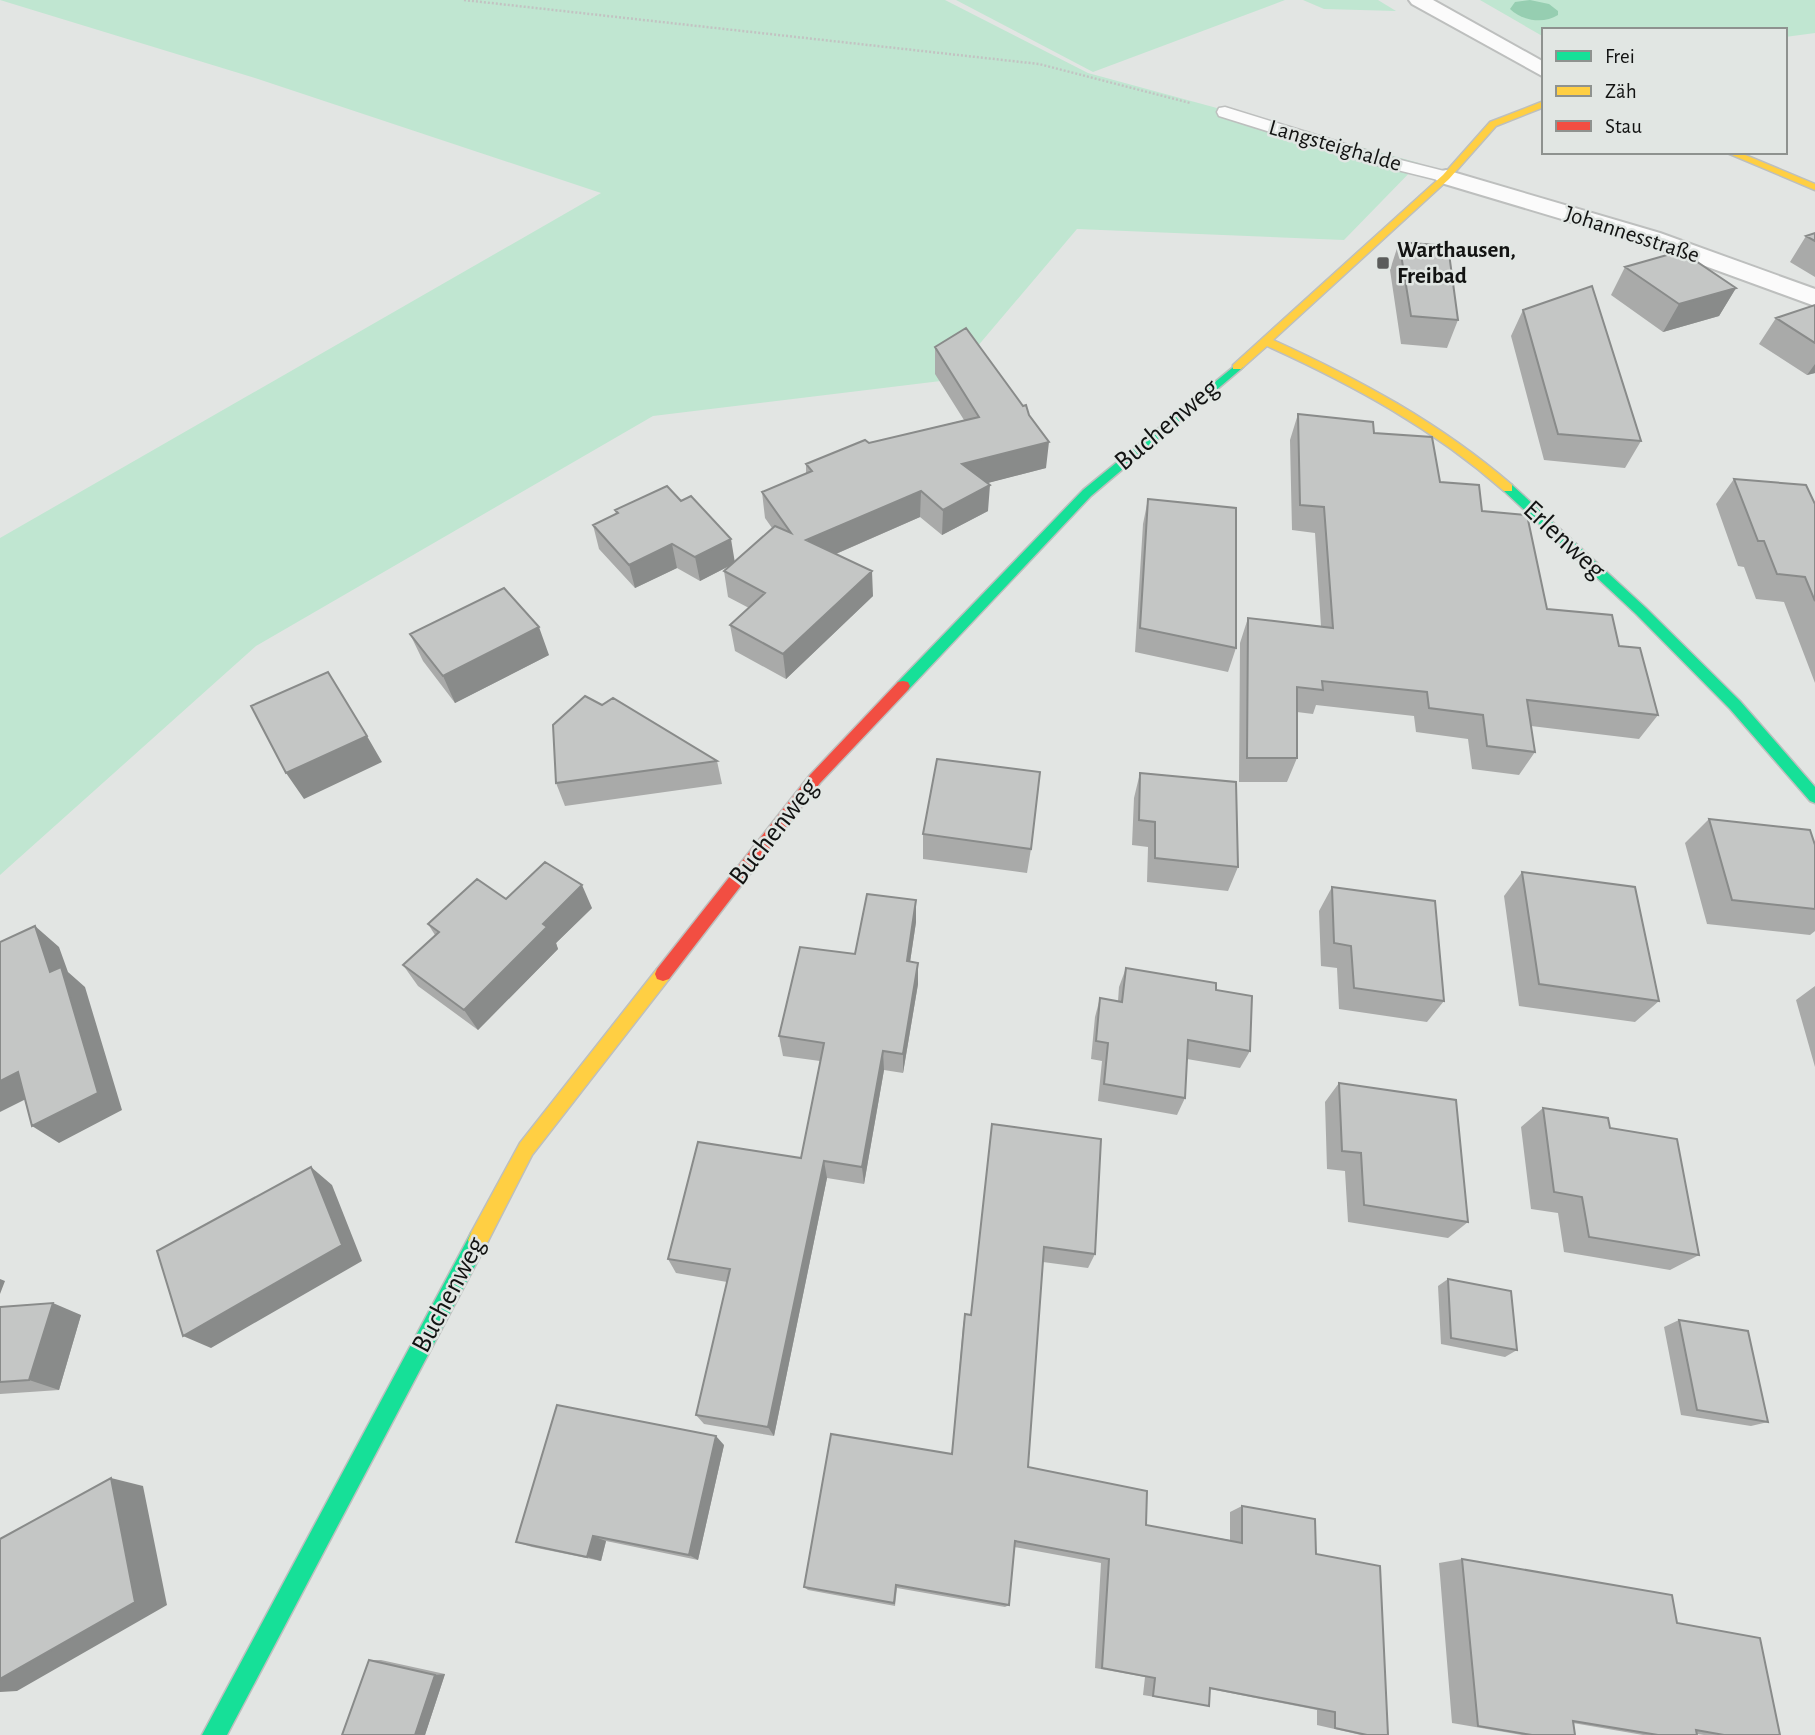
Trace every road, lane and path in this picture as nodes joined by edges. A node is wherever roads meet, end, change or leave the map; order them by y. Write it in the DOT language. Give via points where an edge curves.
graph roads {
  1 [pos="464,0"];
  2 [pos="1419,0"];
  3 [pos="1542,70"];
  4 [pos="1542,105"];
  5 [pos="1225,112"];
  6 [pos="1734,154"];
  7 [pos="1446,177"];
  8 [pos="1815,187"];
  9 [pos="1815,298"];
  10 [pos="1267,342"];
  11 [pos="1815,797"];
  12 [pos="214,1735"];
  1 -- 5 [label="path" via="1040,64"];
  2 -- 3 [label="street"];
  4 -- 7 [label="street, Buchenweg" via="1493,124"];
  5 -- 7 [label="lane, Langsteighalde"];
  6 -- 8 [label="street"];
  7 -- 9 [label="street, Johannesstraße" via="1651,239"];
  7 -- 10 [label="street, Buchenweg"];
  10 -- 11 [label="street, Erlenweg" via="1390,400 1490,472 1641,611 1735,705"];
  10 -- 12 [label="street, Buchenweg" via="1087,492 824,769 526,1149"];
}
